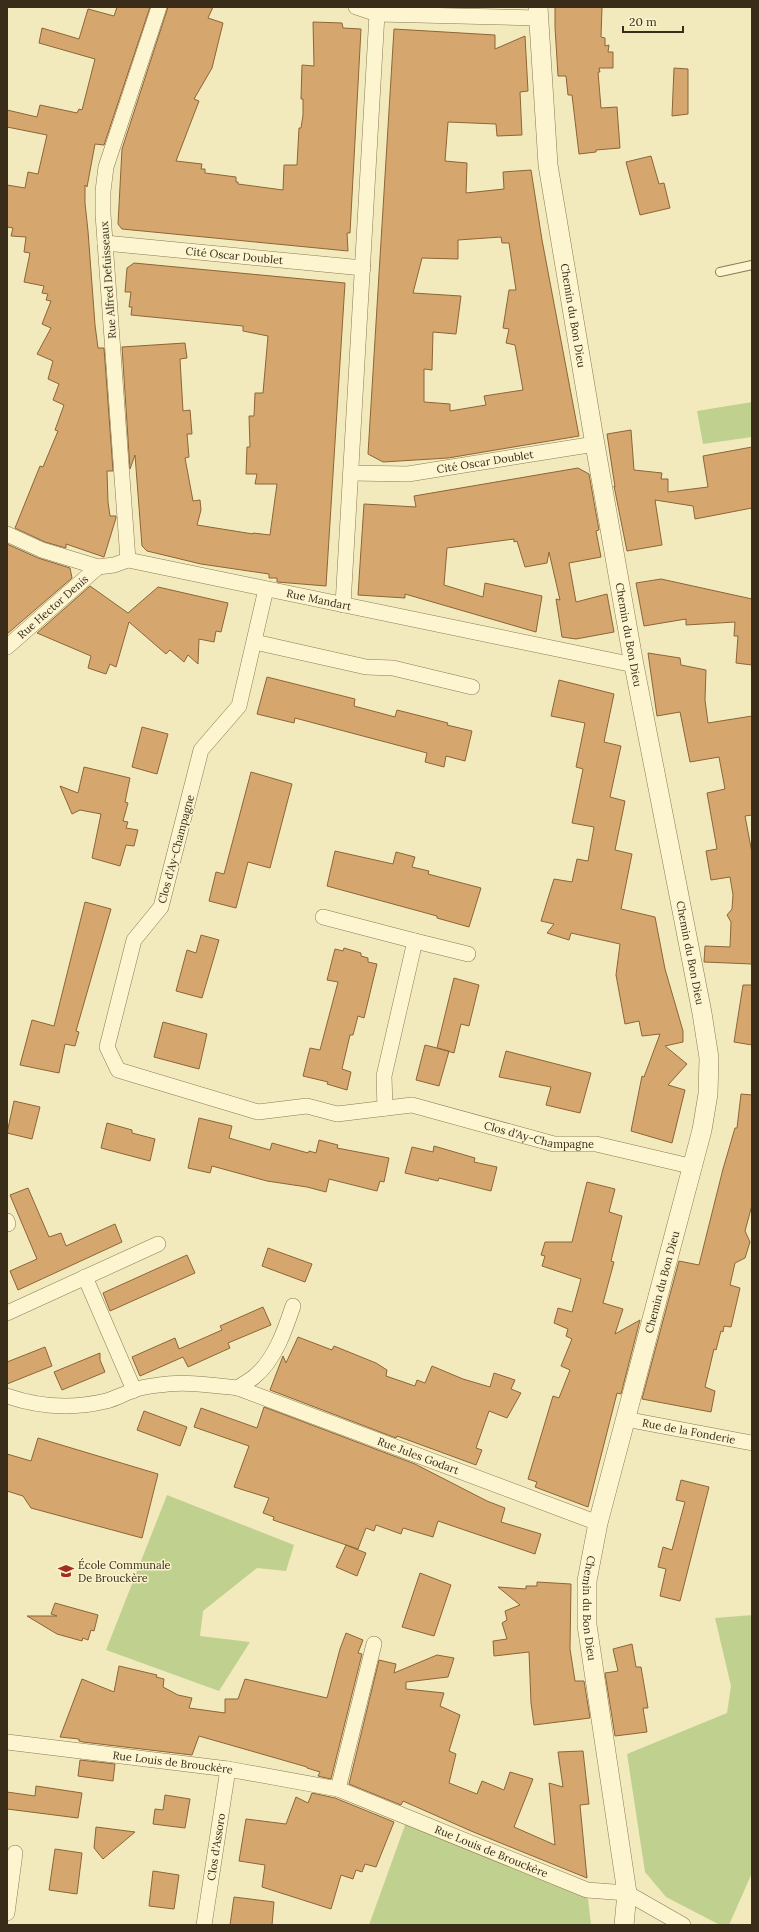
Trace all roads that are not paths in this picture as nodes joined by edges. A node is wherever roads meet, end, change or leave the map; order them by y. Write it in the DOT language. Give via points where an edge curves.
graph roads {
  1 [pos="159,7"];
  2 [pos="356,7"];
  3 [pos="538,13"];
  4 [pos="377,14"];
  5 [pos="105,244"];
  6 [pos="752,265"];
  7 [pos="363,268"];
  8 [pos="720,272"];
  9 [pos="595,444"];
  10 [pos="351,473"];
  11 [pos="7,534"];
  12 [pos="128,560"];
  13 [pos="98,567"];
  14 [pos="266,589"];
  15 [pos="343,605"];
  16 [pos="255,642"];
  17 [pos="7,647"];
  18 [pos="634,664"];
  19 [pos="472,687"];
  20 [pos="324,917"];
  21 [pos="415,941"];
  22 [pos="468,954"];
  23 [pos="385,1108"];
  24 [pos="694,1167"];
  25 [pos="158,1244"];
  26 [pos="85,1277"];
  27 [pos="293,1306"];
  28 [pos="7,1312"];
  29 [pos="238,1388"];
  30 [pos="134,1390"];
  31 [pos="7,1396"];
  32 [pos="625,1419"];
  33 [pos="752,1443"];
  34 [pos="598,1523"];
  35 [pos="374,1644"];
  36 [pos="7,1742"];
  37 [pos="228,1769"];
  38 [pos="338,1789"];
  39 [pos="16,1853"];
  40 [pos="626,1893"];
  41 [pos="7,1913"];
  42 [pos="204,1925"];
  43 [pos="624,1925"];
  44 [pos="684,1925"];
  1 -- 5 [label="street, Rue Alfred Defuisseaux" via="106,167 103,191"];
  2 -- 4 [label="street"];
  3 -- 4 [label="street"];
  3 -- 9 [label="street, Chemin du Bon Dieu" via="548,165"];
  4 -- 7 [label="street"];
  5 -- 7 [label="street, Cité Oscar Doublet"];
  5 -- 12 [label="street, Rue Alfred Defuisseaux"];
  6 -- 8 [label="lane"];
  7 -- 10 [label="street"];
  9 -- 10 [label="street, Cité Oscar Doublet" via="408,474"];
  9 -- 18 [label="street, Chemin du Bon Dieu"];
  10 -- 15 [label="street"];
  11 -- 13 [label="street, Rue Mandart" via="42,550"];
  12 -- 13 [label="street, Rue Mandart"];
  12 -- 14 [label="street, Rue Mandart"];
  13 -- 17 [label="street, Rue Hector Denis"];
  14 -- 15 [label="street, Rue Mandart"];
  14 -- 16 [label="street, Clos d'Ay-Champagne"];
  15 -- 18 [label="street, Rue Mandart"];
  16 -- 19 [label="street" via="366,667 393,668"];
  16 -- 23 [label="street, Clos d'Ay-Champagne" via="239,706 201,750 161,908 134,940 107,1048 118,1070 258,1112 307,1106 337,1114"];
  18 -- 24 [label="street, Chemin du Bon Dieu" via="709,1058 708,1094"];
  20 -- 21 [label="street"];
  21 -- 22 [label="street"];
  21 -- 23 [label="street" via="384,1076"];
  23 -- 24 [label="street, Clos d'Ay-Champagne" via="412,1105 554,1144 596,1144"];
  24 -- 32 [label="street, Chemin du Bon Dieu"];
  25 -- 26 [label="street"];
  26 -- 28 [label="street"];
  26 -- 30 [label="street"];
  27 -- 29 [label="street" via="283,1336 270,1358 255,1377"];
  29 -- 30 [label="street, Rue Jules Godart" via="160,1384"];
  29 -- 34 [label="street, Rue Jules Godart"];
  30 -- 31 [label="street, Rue Jules Godart" via="107,1401 81,1405 52,1406 24,1402"];
  32 -- 33 [label="street, Rue de la Fonderie"];
  32 -- 34 [label="street, Chemin du Bon Dieu"];
  34 -- 40 [label="street, Chemin du Bon Dieu" via="588,1581 587,1625"];
  35 -- 38 [label="street"];
  36 -- 37 [label="street, Rue Louis de Brouckère"];
  37 -- 38 [label="street, Rue Louis de Brouckère"];
  37 -- 42 [label="street, Clos d'Assoro"];
  38 -- 40 [label="street, Rue Louis de Brouckère" via="587,1890"];
  39 -- 41 [label="street"];
  40 -- 43 [label="street, Chemin du Bon Dieu"];
  40 -- 44 [label="street"];
}
